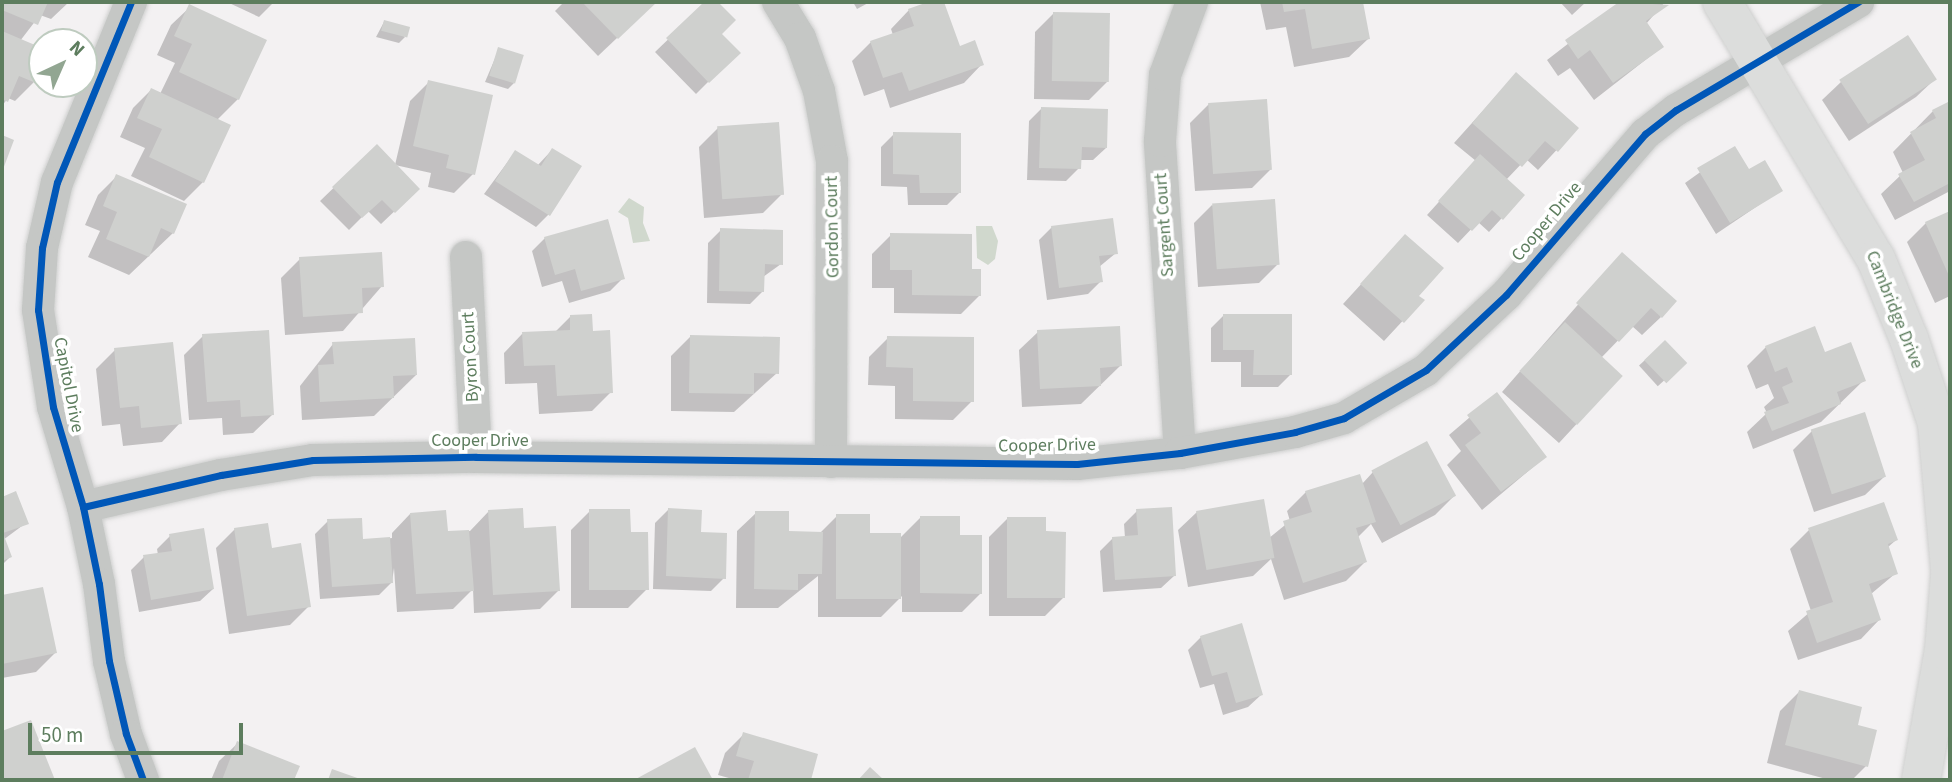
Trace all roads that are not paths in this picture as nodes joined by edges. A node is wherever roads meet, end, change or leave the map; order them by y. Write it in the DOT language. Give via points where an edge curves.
graph roads {
  1 [pos="131,2"];
  2 [pos="778,2"];
  3 [pos="1192,2"];
  4 [pos="1722,2"];
  5 [pos="1858,2"];
  6 [pos="1758,62"];
  7 [pos="466,257"];
  8 [pos="1180,453"];
  9 [pos="476,457"];
  10 [pos="831,462"];
  11 [pos="83,508"];
  12 [pos="1950,573"];
  13 [pos="144,780"];
  14 [pos="1921,780"];
  1 -- 11 [label="street, Capitol Drive" via="57,181 42,248 38,310 53,407"];
  2 -- 10 [label="street, Gordon Court" via="800,38 819,90 832,161"];
  3 -- 8 [label="street, Sargent Court" via="1165,75 1160,141"];
  4 -- 6 [label="street, Cambridge Drive"];
  5 -- 6 [label="street, Cooper Drive"];
  6 -- 8 [label="street, Cooper Drive" via="1676,110 1645,134 1462,340 1387,397 1344,418 1295,432"];
  6 -- 12 [label="street, Cambridge Drive" via="1876,259 1909,339 1937,423"];
  7 -- 9 [label="street, Byron Court"];
  8 -- 10 [label="street, Cooper Drive" via="1077,464"];
  9 -- 10 [label="street, Cooper Drive"];
  9 -- 11 [label="street, Cooper Drive" via="301,461"];
  11 -- 13 [label="street, Capitol Drive" via="109,661 126,734"];
  12 -- 14 [label="street, Cambridge Drive" via="1944,650"];
}
